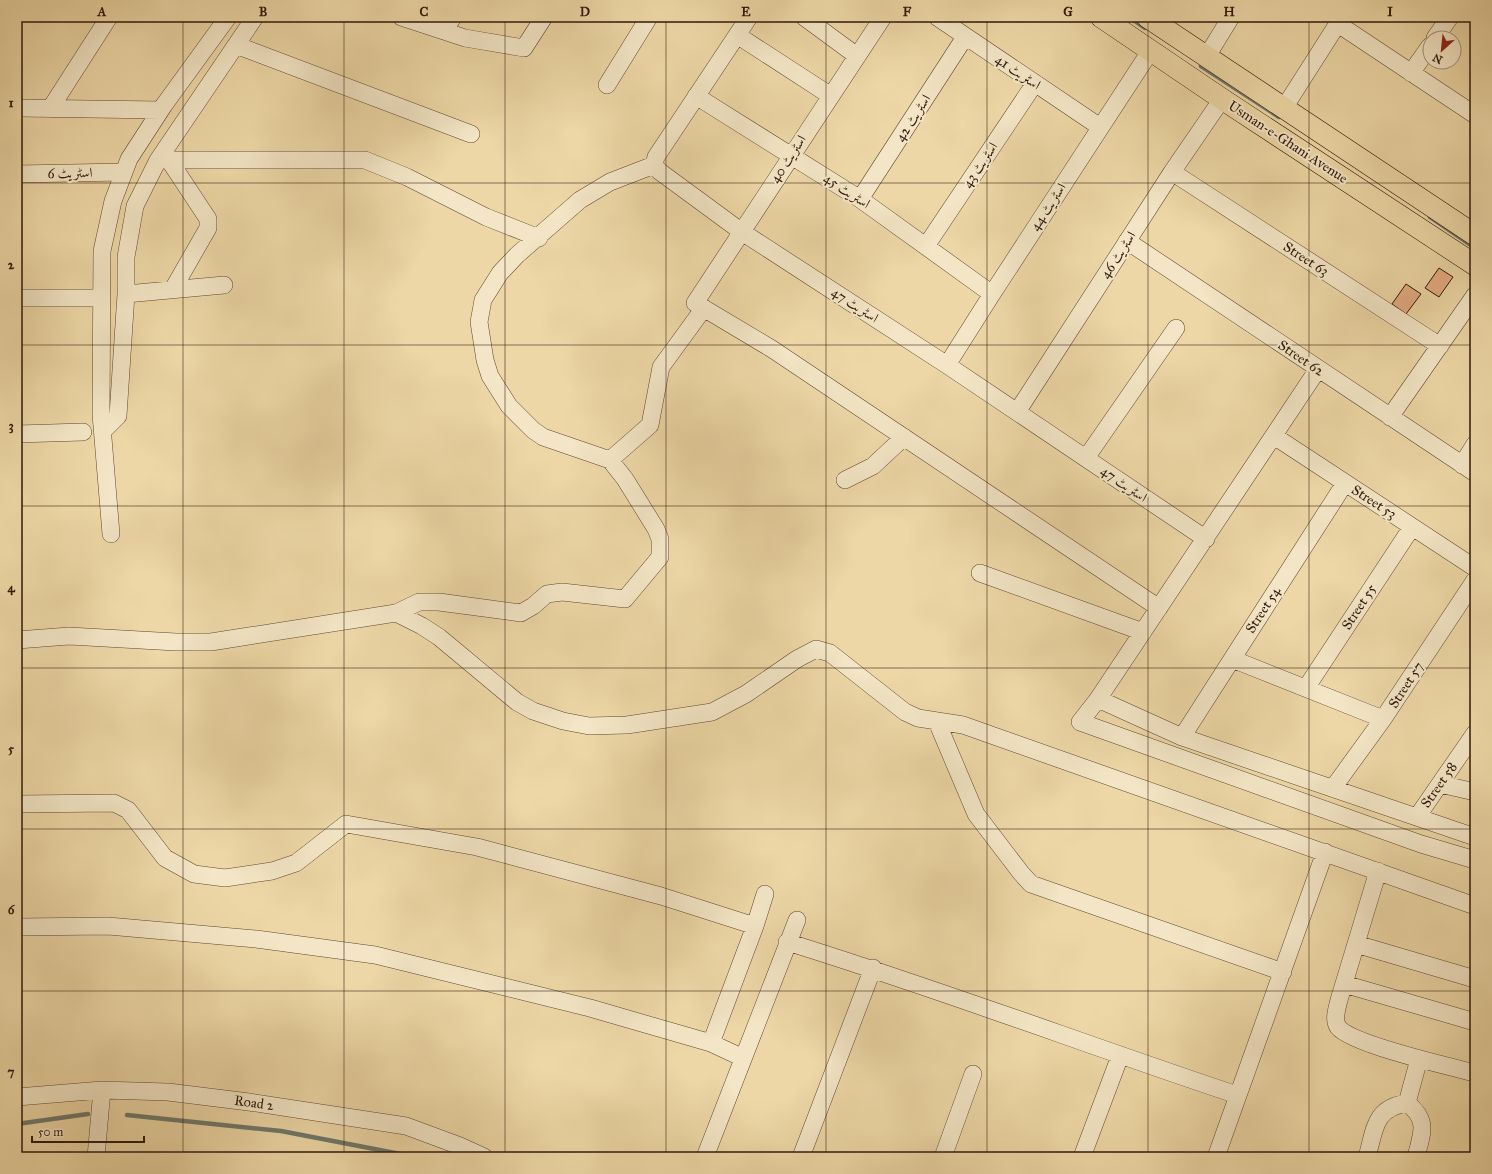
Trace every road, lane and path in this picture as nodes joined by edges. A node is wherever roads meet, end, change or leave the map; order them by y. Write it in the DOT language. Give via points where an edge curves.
graph roads {
  1 [pos="109,17"];
  2 [pos="228,17"];
  3 [pos="255,17"];
  4 [pos="401,17"];
  5 [pos="544,17"];
  6 [pos="648,17"];
  7 [pos="749,17"];
  8 [pos="804,17"];
  9 [pos="883,17"];
  10 [pos="937,17"];
  11 [pos="1102,17"];
  12 [pos="1148,17"];
  13 [pos="1231,17"];
  14 [pos="1450,17"];
  15 [pos="1340,20"];
  16 [pos="448,24"];
  17 [pos="1441,30"];
  18 [pos="737,35"];
  19 [pos="965,37"];
  20 [pos="236,45"];
  21 [pos="1151,50"];
  22 [pos="857,56"];
  23 [pos="1207,56"];
  24 [pos="1422,57"];
  25 [pos="1411,73"];
  26 [pos="1035,83"];
  27 [pos="607,85"];
  28 [pos="696,96"];
  29 [pos="831,96"];
  30 [pos="1222,99"];
  31 [pos="17,108"];
  32 [pos="1284,108"];
  33 [pos="50,109"];
  34 [pos="161,110"];
  35 [pos="1475,115"];
  36 [pos="1100,127"];
  37 [pos="471,134"];
  38 [pos="790,155"];
  39 [pos="163,160"];
  40 [pos="654,165"];
  41 [pos="124,172"];
  42 [pos="1172,172"];
  43 [pos="17,174"];
  44 [pos="860,199"];
  45 [pos="742,232"];
  46 [pos="1475,235"];
  47 [pos="539,238"];
  48 [pos="1127,241"];
  49 [pos="926,246"];
  50 [pos="1475,265"];
  51 [pos="224,285"];
  52 [pos="173,289"];
  53 [pos="126,294"];
  54 [pos="992,294"];
  55 [pos="1475,295"];
  56 [pos="17,298"];
  57 [pos="102,298"];
  58 [pos="700,306"];
  59 [pos="1176,328"];
  60 [pos="1440,346"];
  61 [pos="947,365"];
  62 [pos="1318,369"];
  63 [pos="1017,412"];
  64 [pos="1390,418"];
  65 [pos="103,431"];
  66 [pos="83,432"];
  67 [pos="17,434"];
  68 [pos="1274,436"];
  69 [pos="904,437"];
  70 [pos="1475,444"];
  71 [pos="1086,458"];
  72 [pos="610,460"];
  73 [pos="1469,469"];
  74 [pos="845,480"];
  75 [pos="1345,483"];
  76 [pos="1412,527"];
  77 [pos="111,534"];
  78 [pos="1206,539"];
  79 [pos="1475,568"];
  80 [pos="980,573"];
  81 [pos="1475,580"];
  82 [pos="1159,608"];
  83 [pos="396,613"];
  84 [pos="1143,632"];
  85 [pos="17,640"];
  86 [pos="1232,658"];
  87 [pos="1306,688"];
  88 [pos="1098,699"];
  89 [pos="1383,719"];
  90 [pos="937,722"];
  91 [pos="1182,736"];
  92 [pos="1472,742"];
  93 [pos="1440,784"];
  94 [pos="1333,788"];
  95 [pos="1475,792"];
  96 [pos="17,804"];
  97 [pos="1417,817"];
  98 [pos="1475,837"];
  99 [pos="1325,852"];
  100 [pos="1475,860"];
  101 [pos="1378,871"];
  102 [pos="765,894"];
  103 [pos="1475,906"];
  104 [pos="797,920"];
  105 [pos="755,926"];
  106 [pos="17,927"];
  107 [pos="787,942"];
  108 [pos="1356,944"];
  109 [pos="873,968"];
  110 [pos="1282,972"];
  111 [pos="1475,979"];
  112 [pos="1344,984"];
  113 [pos="1475,1022"];
  114 [pos="711,1042"];
  115 [pos="1120,1056"];
  116 [pos="743,1058"];
  117 [pos="1419,1059"];
  118 [pos="1475,1073"];
  119 [pos="973,1074"];
  120 [pos="102,1090"];
  121 [pos="1237,1094"];
  122 [pos="17,1097"];
  123 [pos="1407,1103"];
  124 [pos="96,1157"];
  125 [pos="484,1157"];
  126 [pos="705,1157"];
  127 [pos="801,1157"];
  128 [pos="943,1157"];
  129 [pos="1082,1157"];
  130 [pos="1216,1157"];
  131 [pos="1367,1157"];
  132 [pos="1416,1157"];
  1 -- 33 [label="street"];
  2 -- 34 [label="street"];
  3 -- 20 [label="street"];
  4 -- 16 [label="street"];
  5 -- 16 [label="street" via="524,48 465,38"];
  6 -- 27 [label="street"];
  7 -- 18 [label="street"];
  8 -- 22 [label="street"];
  9 -- 22 [label="street, اسٹریٹ 40"];
  10 -- 19 [label="street, اسٹریٹ 41"];
  11 -- 21 [label="main road, Usman-e-Ghani Avenue"];
  12 -- 23 [label="main road, Usman-e-Ghani Avenue"];
  13 -- 23 [label="street"];
  14 -- 17 [label="street"];
  15 -- 25 [label="street"];
  15 -- 32 [label="street"];
  18 -- 28 [label="street"];
  18 -- 29 [label="street"];
  19 -- 26 [label="street, اسٹریٹ 41"];
  19 -- 44 [label="street, اسٹریٹ 42"];
  20 -- 37 [label="street"];
  20 -- 39 [label="street"];
  21 -- 30 [label="main road, Usman-e-Ghani Avenue"];
  21 -- 36 [label="street, اسٹریٹ 44"];
  22 -- 29 [label="street, اسٹریٹ 40"];
  23 -- 32 [label="main road, Usman-e-Ghani Avenue"];
  24 -- 25 [label="street"];
  25 -- 35 [label="street"];
  26 -- 36 [label="street, اسٹریٹ 41"];
  26 -- 49 [label="street, اسٹریٹ 43"];
  28 -- 38 [label="street, اسٹریٹ 45"];
  28 -- 40 [label="street" via="656,157"];
  29 -- 38 [label="street, اسٹریٹ 40"];
  30 -- 42 [label="street, اسٹریٹ 46"];
  30 -- 50 [label="main road, Usman-e-Ghani Avenue"];
  31 -- 33 [label="street"];
  32 -- 46 [label="main road, Usman-e-Ghani Avenue"];
  33 -- 34 [label="street"];
  34 -- 41 [label="street" via="129,159"];
  36 -- 54 [label="street, اسٹریٹ 44"];
  38 -- 44 [label="street, اسٹریٹ 45"];
  38 -- 45 [label="street, اسٹریٹ 40"];
  39 -- 47 [label="street" via="365,160 407,177 486,217"];
  39 -- 52 [label="street" via="208,219 208,228"];
  39 -- 53 [label="street" via="135,206 126,257"];
  40 -- 45 [label="street, اسٹریٹ 47"];
  40 -- 47 [label="street" via="595,190 580,200"];
  41 -- 43 [label="street, اسٹریٹ 6"];
  41 -- 57 [label="street" via="112,201 102,251"];
  42 -- 48 [label="street, اسٹریٹ 46"];
  42 -- 60 [label="street, Street 63"];
  44 -- 49 [label="street, اسٹریٹ 45"];
  45 -- 58 [label="street, اسٹریٹ 40"];
  45 -- 61 [label="street, اسٹریٹ 47"];
  47 -- 72 [label="street" via="508,264 483,300 479,322 490,376 508,406 533,430 553,441"];
  48 -- 62 [label="street, Street 62"];
  48 -- 63 [label="street, اسٹریٹ 46"];
  49 -- 54 [label="street, اسٹریٹ 45"];
  51 -- 52 [label="street"];
  52 -- 53 [label="street"];
  53 -- 65 [label="street" via="118,416"];
  54 -- 61 [label="street, اسٹریٹ 44"];
  55 -- 60 [label="street"];
  56 -- 57 [label="street"];
  57 -- 65 [label="street"];
  58 -- 69 [label="street" via="772,349"];
  58 -- 72 [label="street, اسٹریٹ 40" via="661,367 650,425"];
  59 -- 71 [label="street"];
  60 -- 64 [label="street"];
  61 -- 63 [label="street, اسٹریٹ 47"];
  62 -- 64 [label="street, Street 62"];
  62 -- 68 [label="street"];
  63 -- 71 [label="street, اسٹریٹ 47"];
  64 -- 73 [label="street, Street 62"];
  65 -- 77 [label="street"];
  66 -- 67 [label="street"];
  68 -- 75 [label="street, Street 53"];
  68 -- 78 [label="street"];
  69 -- 74 [label="street" via="873,466"];
  69 -- 82 [label="street"];
  70 -- 73 [label="street"];
  71 -- 78 [label="street, اسٹریٹ 47"];
  72 -- 83 [label="street" via="625,479 660,539 660,557 625,599 562,592 547,594 521,613 439,602 419,602"];
  75 -- 76 [label="street, Street 53"];
  75 -- 86 [label="street, Street 54"];
  76 -- 79 [label="street, Street 53"];
  76 -- 87 [label="street, Street 55"];
  78 -- 82 [label="street"];
  80 -- 84 [label="street"];
  81 -- 89 [label="street, Street 57"];
  82 -- 84 [label="street"];
  83 -- 85 [label="street" via="211,642 69,636"];
  83 -- 90 [label="street" via="439,637 517,702 563,721 589,726 610,726 712,712 746,694 796,659 816,649 830,653 905,712"];
  84 -- 88 [label="street"];
  86 -- 87 [label="street"];
  86 -- 91 [label="street, Street 54"];
  87 -- 89 [label="street"];
  88 -- 91 [label="street"];
  88 -- 100 [label="street" via="1080,722 1406,839"];
  89 -- 94 [label="street, Street 57"];
  90 -- 99 [label="street" via="963,724"];
  90 -- 110 [label="street" via="976,814 1031,884"];
  91 -- 94 [label="street"];
  92 -- 93 [label="street, Street 58"];
  93 -- 95 [label="street"];
  93 -- 97 [label="street, Street 58"];
  94 -- 97 [label="street"];
  96 -- 105 [label="street" via="114,803 128,810 165,858 194,874 225,878 272,871 296,863 346,824 477,847 661,896"];
  97 -- 98 [label="street"];
  99 -- 101 [label="street"];
  99 -- 110 [label="street"];
  101 -- 103 [label="street"];
  101 -- 108 [label="street"];
  102 -- 105 [label="street"];
  104 -- 107 [label="street"];
  105 -- 114 [label="street"];
  106 -- 114 [label="street" via="108,926 256,939 376,955 590,1008"];
  107 -- 109 [label="street"];
  107 -- 116 [label="street"];
  108 -- 111 [label="street"];
  108 -- 112 [label="street"];
  109 -- 115 [label="street"];
  109 -- 127 [label="street"];
  110 -- 121 [label="street"];
  112 -- 113 [label="street"];
  112 -- 117 [label="street" via="1335,1015 1337,1026 1341,1030 1359,1039"];
  114 -- 116 [label="street"];
  115 -- 121 [label="street"];
  115 -- 129 [label="street"];
  116 -- 126 [label="street"];
  117 -- 118 [label="street"];
  117 -- 123 [label="street"];
  119 -- 128 [label="street"];
  120 -- 122 [label="street, Road 2"];
  120 -- 124 [label="street"];
  120 -- 125 [label="street, Road 2" via="168,1092 406,1126"];
  121 -- 130 [label="street"];
  123 -- 131 [label="street" via="1394,1105 1382,1113 1373,1130"];
  123 -- 132 [label="street" via="1416,1110 1423,1129"];
}
